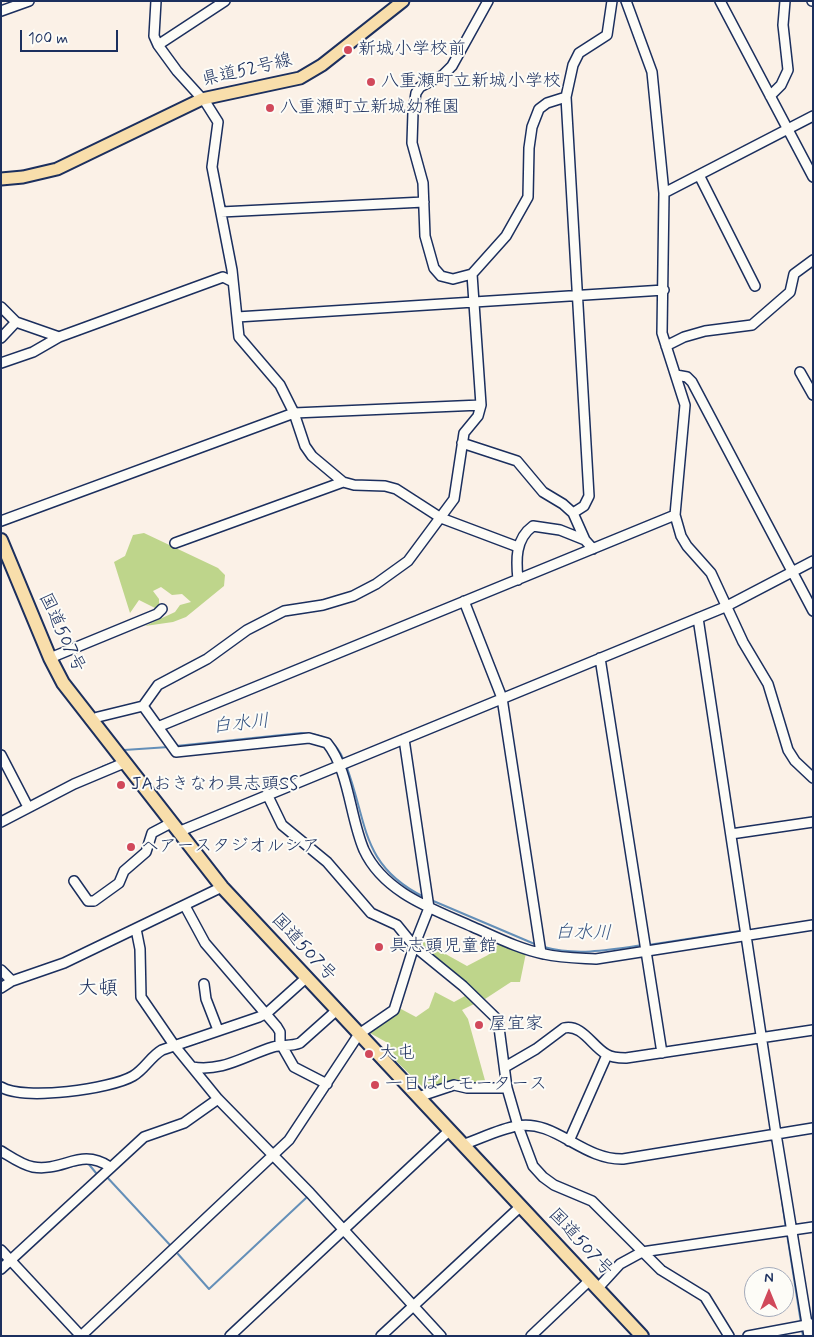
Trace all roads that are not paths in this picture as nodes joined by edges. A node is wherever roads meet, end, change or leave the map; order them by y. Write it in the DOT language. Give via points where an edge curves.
graph roads {
  1 [pos="30,1"];
  2 [pos="156,1"];
  3 [pos="226,1"];
  4 [pos="403,1"];
  5 [pos="488,1"];
  6 [pos="612,1"];
  7 [pos="626,1"];
  8 [pos="720,1"];
  9 [pos="785,1"];
  10 [pos="1,11"];
  11 [pos="158,45"];
  12 [pos="770,96"];
  13 [pos="566,98"];
  14 [pos="202,99"];
  15 [pos="813,116"];
  16 [pos="787,130"];
  17 [pos="699,175"];
  18 [pos="813,177"];
  19 [pos="1,179"];
  20 [pos="664,194"];
  21 [pos="424,202"];
  22 [pos="221,212"];
  23 [pos="813,260"];
  24 [pos="472,274"];
  25 [pos="233,282"];
  26 [pos="755,286"];
  27 [pos="664,290"];
  28 [pos="577,297"];
  29 [pos="474,302"];
  30 [pos="1,307"];
  31 [pos="237,317"];
  32 [pos="16,322"];
  33 [pos="59,337"];
  34 [pos="1,338"];
  35 [pos="666,346"];
  36 [pos="1,363"];
  37 [pos="800,372"];
  38 [pos="676,375"];
  39 [pos="813,395"];
  40 [pos="480,405"];
  41 [pos="294,413"];
  42 [pos="462,443"];
  43 [pos="343,482"];
  44 [pos="573,513"];
  45 [pos="675,515"];
  46 [pos="441,518"];
  47 [pos="1,521"];
  48 [pos="1,540"];
  49 [pos="585,540"];
  50 [pos="175,543"];
  51 [pos="518,547"];
  52 [pos="593,549"];
  53 [pos="813,561"];
  54 [pos="792,572"];
  55 [pos="518,580"];
  56 [pos="464,601"];
  57 [pos="725,607"];
  58 [pos="162,609"];
  59 [pos="813,611"];
  60 [pos="698,618"];
  61 [pos="50,658"];
  62 [pos="600,658"];
  63 [pos="502,698"];
  64 [pos="143,706"];
  65 [pos="91,721"];
  66 [pos="160,726"];
  67 [pos="404,739"];
  68 [pos="1,755"];
  69 [pos="124,763"];
  70 [pos="339,766"];
  71 [pos="813,778"];
  72 [pos="267,794"];
  73 [pos="28,807"];
  74 [pos="1,822"];
  75 [pos="813,822"];
  76 [pos="175,827"];
  77 [pos="731,834"];
  78 [pos="74,881"];
  79 [pos="222,887"];
  80 [pos="185,906"];
  81 [pos="430,908"];
  82 [pos="813,925"];
  83 [pos="136,929"];
  84 [pos="746,935"];
  85 [pos="414,946"];
  86 [pos="646,952"];
  87 [pos="541,954"];
  88 [pos="1,970"];
  89 [pos="306,978"];
  90 [pos="12,981"];
  91 [pos="204,984"];
  92 [pos="1,988"];
  93 [pos="337,1010"];
  94 [pos="267,1013"];
  95 [pos="218,1030"];
  96 [pos="813,1030"];
  97 [pos="359,1034"];
  98 [pos="762,1038"];
  99 [pos="174,1045"];
  100 [pos="281,1045"];
  101 [pos="662,1053"];
  102 [pos="607,1055"];
  103 [pos="192,1067"];
  104 [pos="505,1067"];
  105 [pos="327,1084"];
  106 [pos="1,1087"];
  107 [pos="507,1088"];
  108 [pos="418,1097"];
  109 [pos="218,1099"];
  110 [pos="518,1126"];
  111 [pos="813,1128"];
  112 [pos="450,1130"];
  113 [pos="776,1134"];
  114 [pos="569,1140"];
  115 [pos="462,1145"];
  116 [pos="1,1151"];
  117 [pos="273,1157"];
  118 [pos="110,1167"];
  119 [pos="520,1206"];
  120 [pos="813,1227"];
  121 [pos="343,1230"];
  122 [pos="792,1230"];
  123 [pos="1,1250"];
  124 [pos="642,1252"];
  125 [pos="10,1260"];
  126 [pos="1,1269"];
  127 [pos="594,1284"];
  128 [pos="413,1306"];
  129 [pos="810,1324"];
  130 [pos="81,1336"];
  131 [pos="230,1336"];
  132 [pos="382,1336"];
  133 [pos="441,1336"];
  134 [pos="531,1336"];
  135 [pos="642,1336"];
  136 [pos="730,1336"];
  137 [pos="748,1336"];
  138 [pos="809,1336"];
  1 -- 10 [label="street"];
  2 -- 11 [label="street" via="154,36"];
  3 -- 11 [label="street"];
  4 -- 14 [label="main road, 県道52号線" via="300,78"];
  5 -- 21 [label="street" via="452,66 416,93 412,143 423,183"];
  6 -- 13 [label="street" via="607,35 579,53 573,64"];
  7 -- 20 [label="street" via="652,72"];
  8 -- 12 [label="street"];
  9 -- 12 [label="street" via="783,25 788,70 781,85"];
  11 -- 14 [label="street"];
  12 -- 16 [label="street"];
  13 -- 24 [label="street" via="547,103 539,109 529,148 528,197 506,236"];
  13 -- 28 [label="street"];
  14 -- 19 [label="main road, 県道52号線" via="57,169"];
  14 -- 22 [label="street" via="218,122 212,167"];
  15 -- 16 [label="street"];
  16 -- 17 [label="street"];
  16 -- 18 [label="street"];
  17 -- 20 [label="street"];
  17 -- 26 [label="street"];
  20 -- 27 [label="street"];
  21 -- 22 [label="street"];
  21 -- 24 [label="street" via="425,236 434,268 441,276 453,279"];
  22 -- 25 [label="street"];
  23 -- 35 [label="street" via="794,274 790,292 752,325 684,336"];
  24 -- 29 [label="street"];
  25 -- 31 [label="street"];
  25 -- 33 [label="street" via="223,277"];
  27 -- 28 [label="street"];
  27 -- 35 [label="street" via="662,333"];
  28 -- 29 [label="street"];
  28 -- 44 [label="street" via="588,496 584,506"];
  29 -- 31 [label="street"];
  29 -- 40 [label="street"];
  30 -- 32 [label="street"];
  31 -- 41 [label="street" via="239,338 280,385"];
  32 -- 33 [label="street"];
  32 -- 34 [label="street"];
  33 -- 36 [label="street" via="33,352"];
  35 -- 38 [label="street"];
  37 -- 39 [label="street"];
  38 -- 45 [label="street" via="685,405 685,419"];
  38 -- 54 [label="street" via="687,376 692,382"];
  40 -- 41 [label="street"];
  40 -- 42 [label="street" via="478,416 464,434"];
  41 -- 43 [label="street" via="309,451"];
  41 -- 47 [label="street"];
  42 -- 44 [label="street" via="517,461 543,492"];
  42 -- 46 [label="street" via="456,494"];
  43 -- 46 [label="street" via="396,489"];
  43 -- 50 [label="street"];
  44 -- 49 [label="street"];
  45 -- 52 [label="street"];
  45 -- 57 [label="street" via="681,536 711,574"];
  46 -- 51 [label="street"];
  46 -- 64 [label="street" via="408,560 376,584 354,596 284,611 247,630 208,660 158,685"];
  48 -- 61 [label="highway, 国道507号"];
  49 -- 51 [label="street" via="537,525 530,528"];
  49 -- 52 [label="street"];
  51 -- 55 [label="street"];
  52 -- 55 [label="street"];
  53 -- 54 [label="street"];
  54 -- 57 [label="street"];
  54 -- 59 [label="street"];
  55 -- 56 [label="street"];
  56 -- 63 [label="street"];
  56 -- 66 [label="street"];
  57 -- 60 [label="street"];
  57 -- 71 [label="street" via="768,684 788,750"];
  58 -- 61 [label="street" via="157,614"];
  60 -- 62 [label="street"];
  60 -- 77 [label="street"];
  61 -- 65 [label="highway, 国道507号" via="63,683"];
  62 -- 63 [label="street"];
  62 -- 86 [label="street"];
  63 -- 67 [label="street"];
  63 -- 87 [label="street"];
  64 -- 65 [label="street"];
  64 -- 66 [label="street"];
  65 -- 69 [label="highway, 国道507号"];
  66 -- 70 [label="street" via="176,752 309,738 328,743"];
  67 -- 70 [label="street"];
  67 -- 81 [label="street"];
  68 -- 73 [label="street"];
  69 -- 73 [label="street"];
  69 -- 76 [label="highway, 国道507号"];
  70 -- 72 [label="street"];
  70 -- 81 [label="street" via="365,852 390,883"];
  72 -- 76 [label="street"];
  72 -- 85 [label="street" via="282,825 326,862 371,913 396,925"];
  73 -- 74 [label="street"];
  75 -- 77 [label="street"];
  76 -- 78 [label="street" via="152,833 146,852 124,871 119,884 94,901 88,901"];
  76 -- 79 [label="highway, 国道507号"];
  77 -- 84 [label="street"];
  79 -- 80 [label="street"];
  79 -- 89 [label="highway, 国道507号"];
  80 -- 83 [label="street"];
  80 -- 94 [label="street" via="205,944"];
  81 -- 85 [label="street"];
  81 -- 87 [label="street"];
  82 -- 84 [label="street"];
  83 -- 90 [label="street" via="47,971"];
  83 -- 99 [label="street" via="140,949 141,997"];
  84 -- 86 [label="street"];
  84 -- 98 [label="street"];
  85 -- 97 [label="street" via="394,1010"];
  85 -- 104 [label="street" via="498,1020"];
  86 -- 87 [label="street" via="596,959"];
  86 -- 101 [label="street"];
  88 -- 90 [label="street"];
  89 -- 93 [label="highway, 国道507号"];
  89 -- 94 [label="street"];
  90 -- 92 [label="street"];
  91 -- 95 [label="street" via="206,1000"];
  93 -- 97 [label="highway, 国道507号"];
  93 -- 100 [label="street" via="300,1043 287,1047"];
  94 -- 95 [label="street"];
  94 -- 100 [label="street" via="280,1032"];
  95 -- 99 [label="street"];
  96 -- 98 [label="street"];
  97 -- 105 [label="street"];
  97 -- 108 [label="highway, 国道507号"];
  98 -- 101 [label="street"];
  98 -- 113 [label="street"];
  99 -- 103 [label="street"];
  99 -- 106 [label="street" via="151,1057 136,1074 125,1079 52,1093 16,1093"];
  100 -- 103 [label="street" via="214,1069"];
  100 -- 105 [label="street" via="294,1067"];
  101 -- 102 [label="street" via="626,1058"];
  102 -- 104 [label="street" via="580,1031 568,1027"];
  102 -- 114 [label="street"];
  103 -- 109 [label="street"];
  104 -- 107 [label="street"];
  105 -- 117 [label="street" via="289,1140"];
  107 -- 108 [label="street" via="454,1085"];
  107 -- 110 [label="street"];
  108 -- 112 [label="highway, 国道507号"];
  109 -- 117 [label="street"];
  109 -- 118 [label="street" via="184,1123 144,1136"];
  110 -- 114 [label="street" via="545,1129"];
  110 -- 115 [label="street"];
  110 -- 124 [label="street" via="534,1166 543,1177 554,1186 592,1201"];
  111 -- 113 [label="street"];
  112 -- 115 [label="highway, 国道507号"];
  112 -- 121 [label="street"];
  113 -- 114 [label="street" via="623,1160 608,1160"];
  113 -- 122 [label="street"];
  115 -- 119 [label="highway, 国道507号"];
  116 -- 118 [label="street" via="32,1167 54,1167 91,1158"];
  117 -- 121 [label="street"];
  117 -- 130 [label="street"];
  118 -- 125 [label="street"];
  119 -- 127 [label="highway, 国道507号"];
  119 -- 128 [label="street"];
  120 -- 122 [label="street"];
  121 -- 128 [label="street"];
  121 -- 131 [label="street"];
  122 -- 124 [label="street"];
  122 -- 129 [label="street"];
  123 -- 125 [label="street"];
  124 -- 127 [label="street"];
  124 -- 136 [label="street" via="661,1270 705,1297"];
  125 -- 126 [label="street"];
  125 -- 130 [label="street"];
  127 -- 134 [label="street"];
  127 -- 135 [label="highway, 国道507号"];
  128 -- 132 [label="street"];
  128 -- 133 [label="street"];
  129 -- 137 [label="street"];
  129 -- 138 [label="street"];
}
